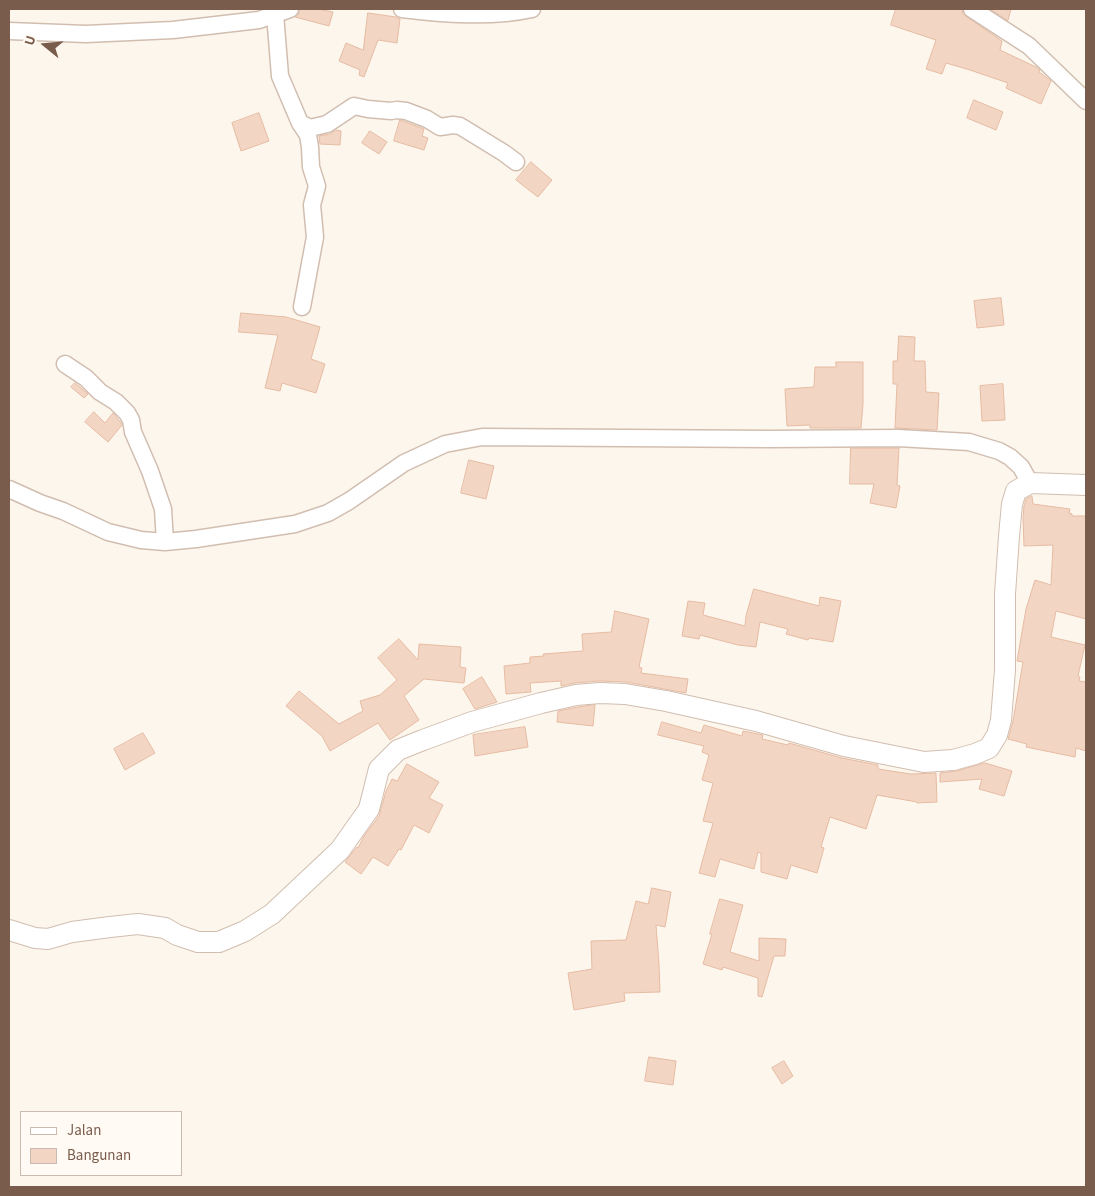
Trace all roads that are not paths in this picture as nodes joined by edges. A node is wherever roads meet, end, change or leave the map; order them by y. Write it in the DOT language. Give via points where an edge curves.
graph roads {
  1 [pos="402,9"];
  2 [pos="532,9"];
  3 [pos="972,9"];
  4 [pos="283,12"];
  5 [pos="9,31"];
  6 [pos="1086,101"];
  7 [pos="300,123"];
  8 [pos="516,162"];
  9 [pos="302,307"];
  10 [pos="65,364"];
  11 [pos="1030,483"];
  12 [pos="1086,485"];
  13 [pos="9,489"];
  14 [pos="165,542"];
  15 [pos="9,930"];
  1 -- 2 [label="street" via="442,14"];
  3 -- 6 [label="street" via="1029,46"];
  4 -- 5 [label="street" via="258,20 173,30 86,34"];
  4 -- 7 [label="street" via="280,76"];
  7 -- 8 [label="street" via="310,128 327,124 354,106 406,111 440,127 460,126"];
  7 -- 9 [label="street" via="308,135 311,167 317,186 312,205 315,237"];
  10 -- 14 [label="street" via="116,402 132,420 133,432 163,509"];
  11 -- 12 [label="street"];
  11 -- 14 [label="street" via="1021,467 1010,457 969,442 898,438 482,437 445,444 404,463 328,513 295,524"];
  11 -- 15 [label="street" via="1016,490 1012,504 1001,720 989,748 953,760 924,762 844,746 756,720 666,701 625,694 576,695 472,722 398,750 379,769 369,809 340,850 272,914 220,942 198,942 164,928 138,924 72,932 48,939"];
  13 -- 14 [label="street" via="108,532"];
}
